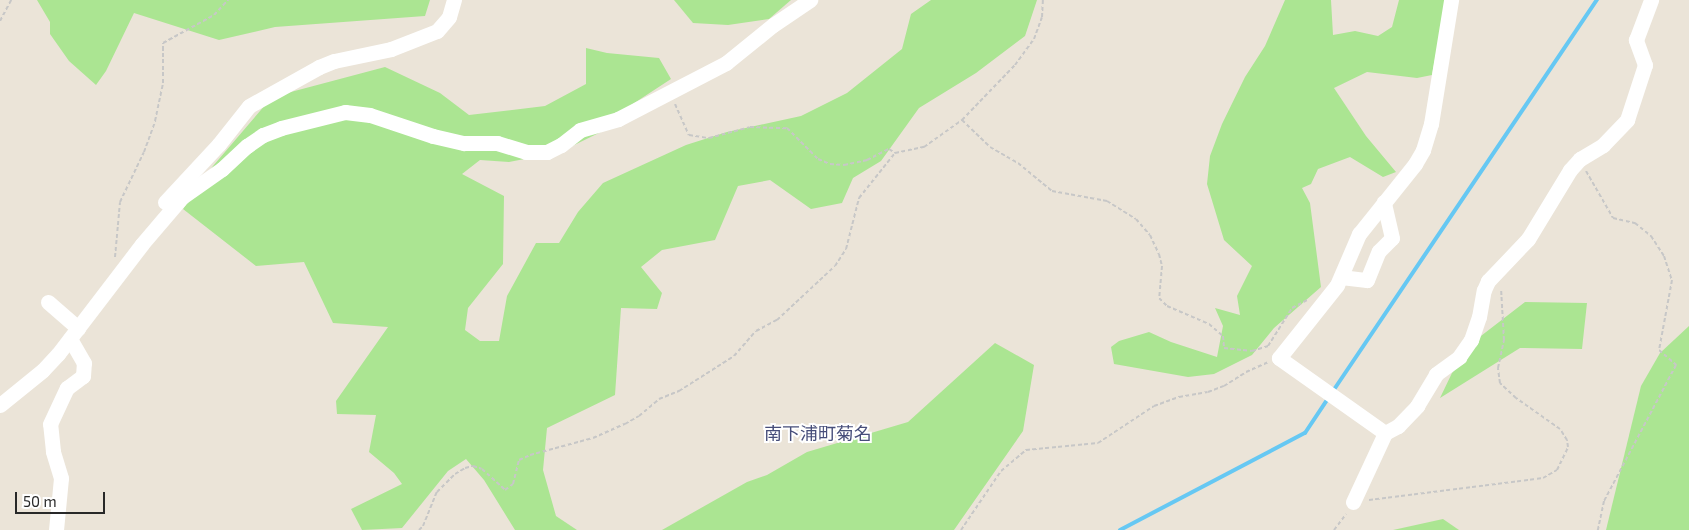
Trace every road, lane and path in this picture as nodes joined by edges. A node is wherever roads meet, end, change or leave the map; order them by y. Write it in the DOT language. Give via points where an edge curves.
graph roads {
  1 [pos="12,0"];
  2 [pos="228,0"];
  3 [pos="454,0"];
  4 [pos="810,0"];
  5 [pos="1043,0"];
  6 [pos="1451,0"];
  7 [pos="1651,0"];
  8 [pos="0,21"];
  9 [pos="670,92"];
  10 [pos="962,120"];
  11 [pos="895,153"];
  12 [pos="1580,159"];
  13 [pos="1384,202"];
  14 [pos="142,244"];
  15 [pos="1341,277"];
  16 [pos="115,280"];
  17 [pos="1501,288"];
  18 [pos="1332,292"];
  19 [pos="48,302"];
  20 [pos="74,334"];
  21 [pos="1279,358"];
  22 [pos="0,405"];
  23 [pos="1385,433"];
  24 [pos="1353,502"];
  25 [pos="56,530"];
  26 [pos="419,530"];
  27 [pos="961,530"];
  28 [pos="1334,530"];
  29 [pos="1598,530"];
  1 -- 8 [label="path"];
  2 -- 16 [label="path" via="214,15 162,43 162,83 155,121 120,202"];
  3 -- 14 [label="street" via="449,17 437,31 391,49 334,61 249,106 148,224"];
  4 -- 9 [label="street" via="726,62"];
  5 -- 10 [label="path" via="1042,17 1034,38 996,87"];
  6 -- 13 [label="street" via="1428,136 1415,164"];
  7 -- 12 [label="street" via="1637,33 1636,40 1646,65 1632,108 1616,133"];
  9 -- 11 [label="path" via="689,135 696,137 709,138 750,127 775,126 786,128 818,159 830,164 867,160 889,149"];
  9 -- 14 [label="street" via="618,119 580,130 561,145 538,153 497,143 464,143 370,115 345,112 280,128 255,140 222,169 182,197"];
  10 -- 11 [label="path" via="924,147"];
  10 -- 18 [label="path" via="990,147 1018,163 1052,190 1107,200 1136,219 1150,235 1159,254 1162,266 1159,298 1167,306 1209,324 1223,336 1224,348 1252,351 1268,346 1292,308"];
  11 -- 26 [label="path" via="859,198 846,249 835,266 777,320 756,331 734,356 679,391 659,399 625,424 594,438 519,460 513,484 505,490 482,470 473,466 465,468 437,492"];
  12 -- 23 [label="street" via="1566,176 1528,240 1488,281 1480,317 1464,350 1436,374 1417,406"];
  12 -- 29 [label="path" via="1613,218 1635,223 1651,236 1664,256 1672,280 1659,350 1676,365 1604,501"];
  13 -- 15 [label="street" via="1352,246"];
  13 -- 15 [label="street" via="1392,238 1380,251 1367,280"];
  14 -- 16 [label="street"];
  15 -- 18 [label="street"];
  16 -- 20 [label="street"];
  17 -- 24 [label="path" via="1504,340 1498,368 1500,383 1560,429 1568,440 1557,470 1543,478"];
  18 -- 21 [label="street"];
  19 -- 20 [label="street"];
  20 -- 22 [label="street" via="43,370"];
  20 -- 25 [label="street" via="84,363 83,376 67,388 50,424 61,478"];
  21 -- 23 [label="street"];
  21 -- 27 [label="path" via="1224,386 1179,396 1154,406 1098,443 1026,450 1001,471"];
  23 -- 24 [label="street"];
  24 -- 28 [label="path"];
}
